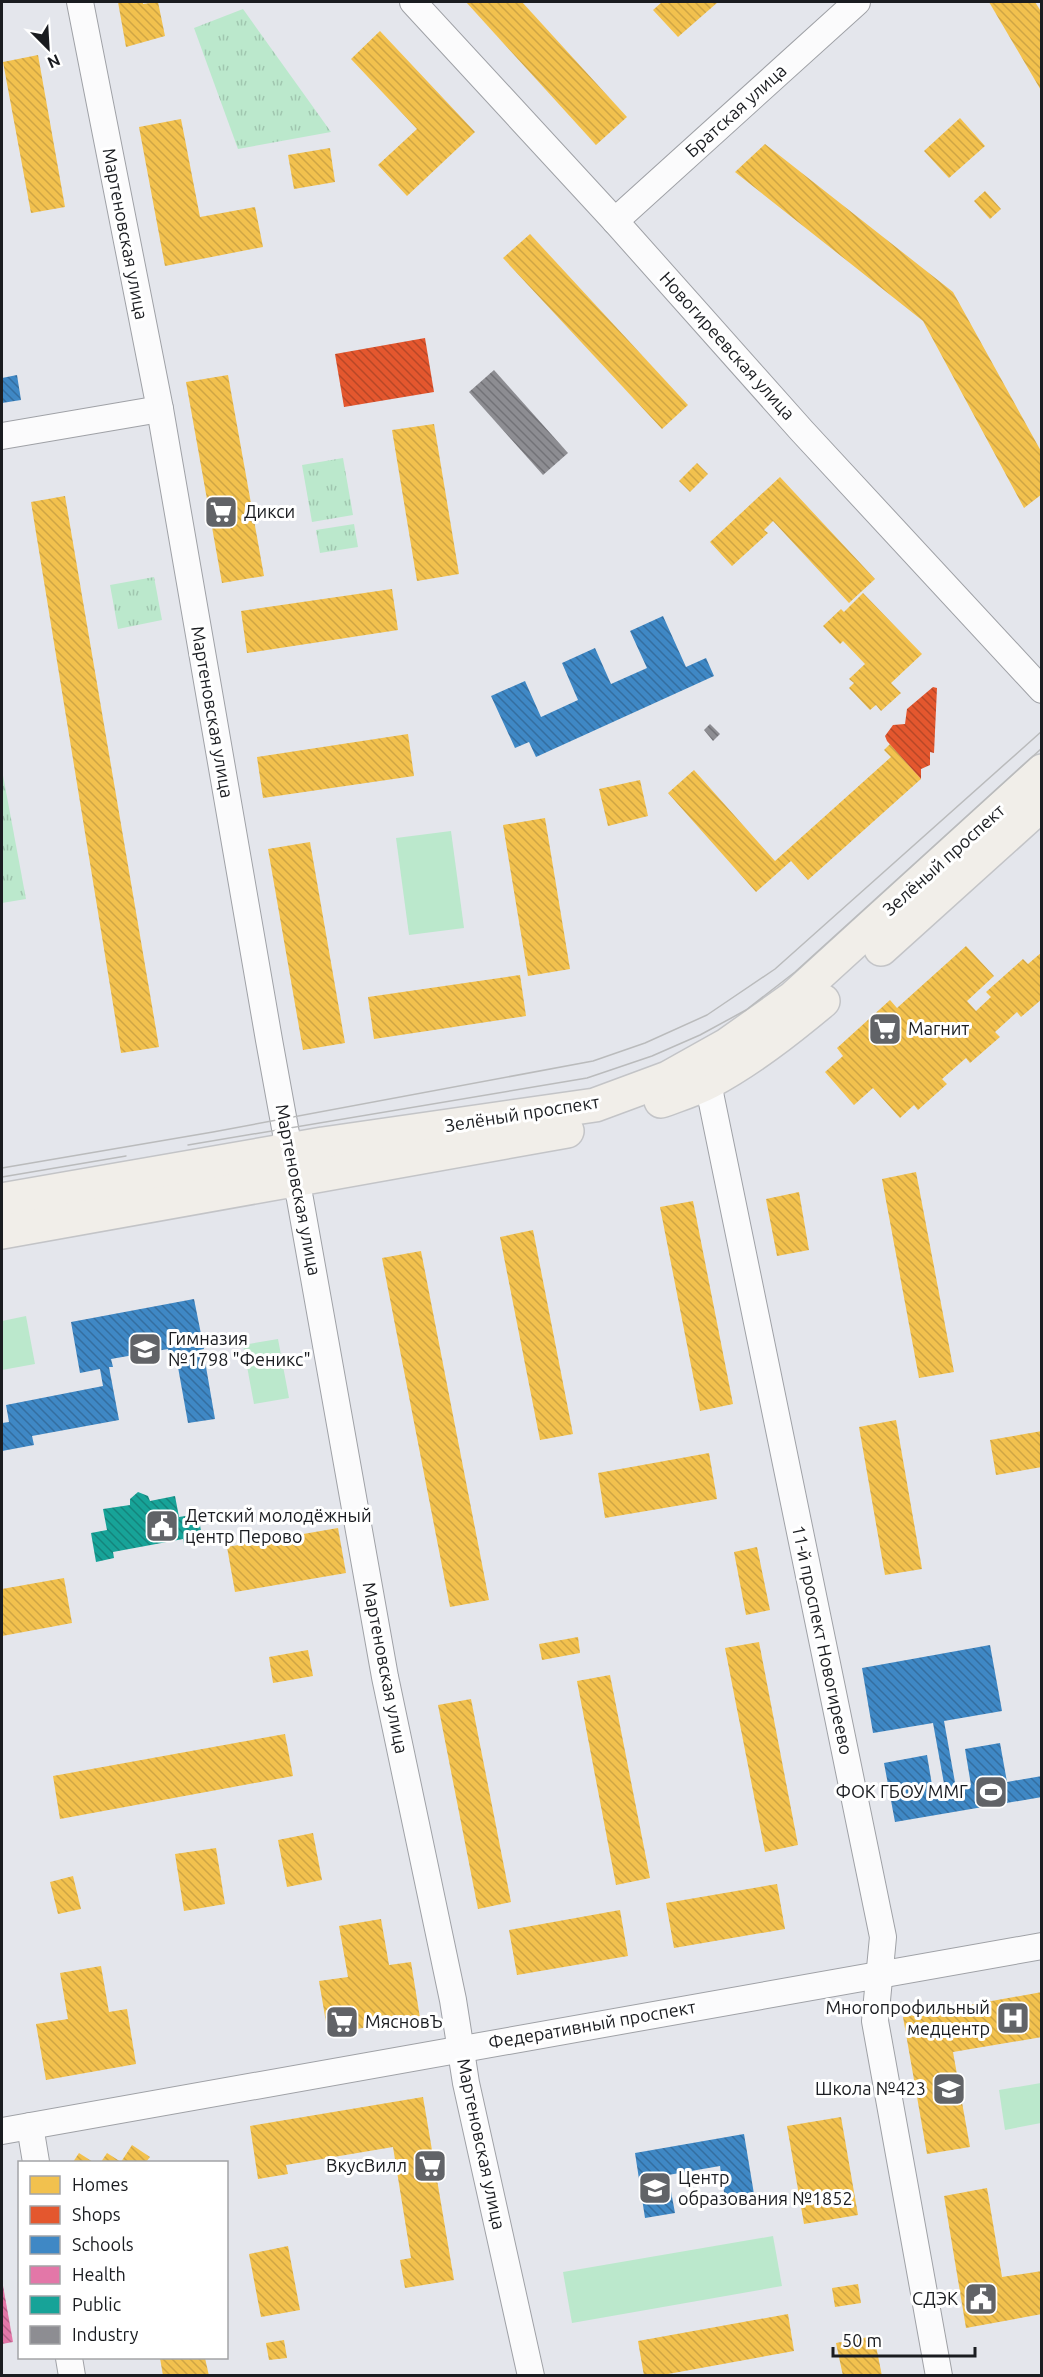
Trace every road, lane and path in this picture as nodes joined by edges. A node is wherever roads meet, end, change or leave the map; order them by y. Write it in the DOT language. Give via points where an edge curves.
graph roads {
  1 [pos="80,2"];
  2 [pos="413,2"];
  3 [pos="857,2"];
  4 [pos="615,221"];
  5 [pos="160,409"];
  6 [pos="2,436"];
  7 [pos="1041,690"];
  8 [pos="1041,771"];
  9 [pos="1041,804"];
  10 [pos="708,1083"];
  11 [pos="292,1165"];
  12 [pos="2,1200"];
  13 [pos="2,1232"];
  14 [pos="1041,1946"];
  15 [pos="879,1975"];
  16 [pos="461,2049"];
  17 [pos="30,2126"];
  18 [pos="2,2131"];
  19 [pos="36,2161"];
  20 [pos="69,2359"];
  21 [pos="72,2376"];
  22 [pos="531,2376"];
  23 [pos="939,2376"];
  1 -- 5 [label="street, Мартеновская улица"];
  2 -- 4 [label="street, Новогиреевская улица"];
  3 -- 4 [label="street, Братская улица"];
  4 -- 7 [label="street, Новогиреевская улица"];
  5 -- 6 [label="street"];
  5 -- 11 [label="street, Мартеновская улица"];
  8 -- 11 [label="main road, Зелёный проспект" via="794,998 727,1045 668,1078 595,1105"];
  9 -- 10 [label="main road, Зелёный проспект" via="822,1002 775,1041"];
  10 -- 11 [label="main road, Зелёный проспект" via="604,1124"];
  10 -- 15 [label="street, 11-й проспект Новогиреево" via="883,1937"];
  11 -- 12 [label="main road, Зелёный проспект"];
  11 -- 13 [label="main road, Зелёный проспект"];
  11 -- 16 [label="street, Мартеновская улица" via="385,1677"];
  14 -- 15 [label="street, Федеративный проспект"];
  15 -- 16 [label="street, Федеративный проспект"];
  15 -- 23 [label="street, 11-й проспект Новогиреево" via="875,2021"];
  16 -- 17 [label="street, Федеративный проспект"];
  16 -- 22 [label="street, Мартеновская улица"];
  17 -- 18 [label="street, Федеративный проспект"];
  17 -- 19 [label="street"];
  20 -- 21 [label="street"];
}
